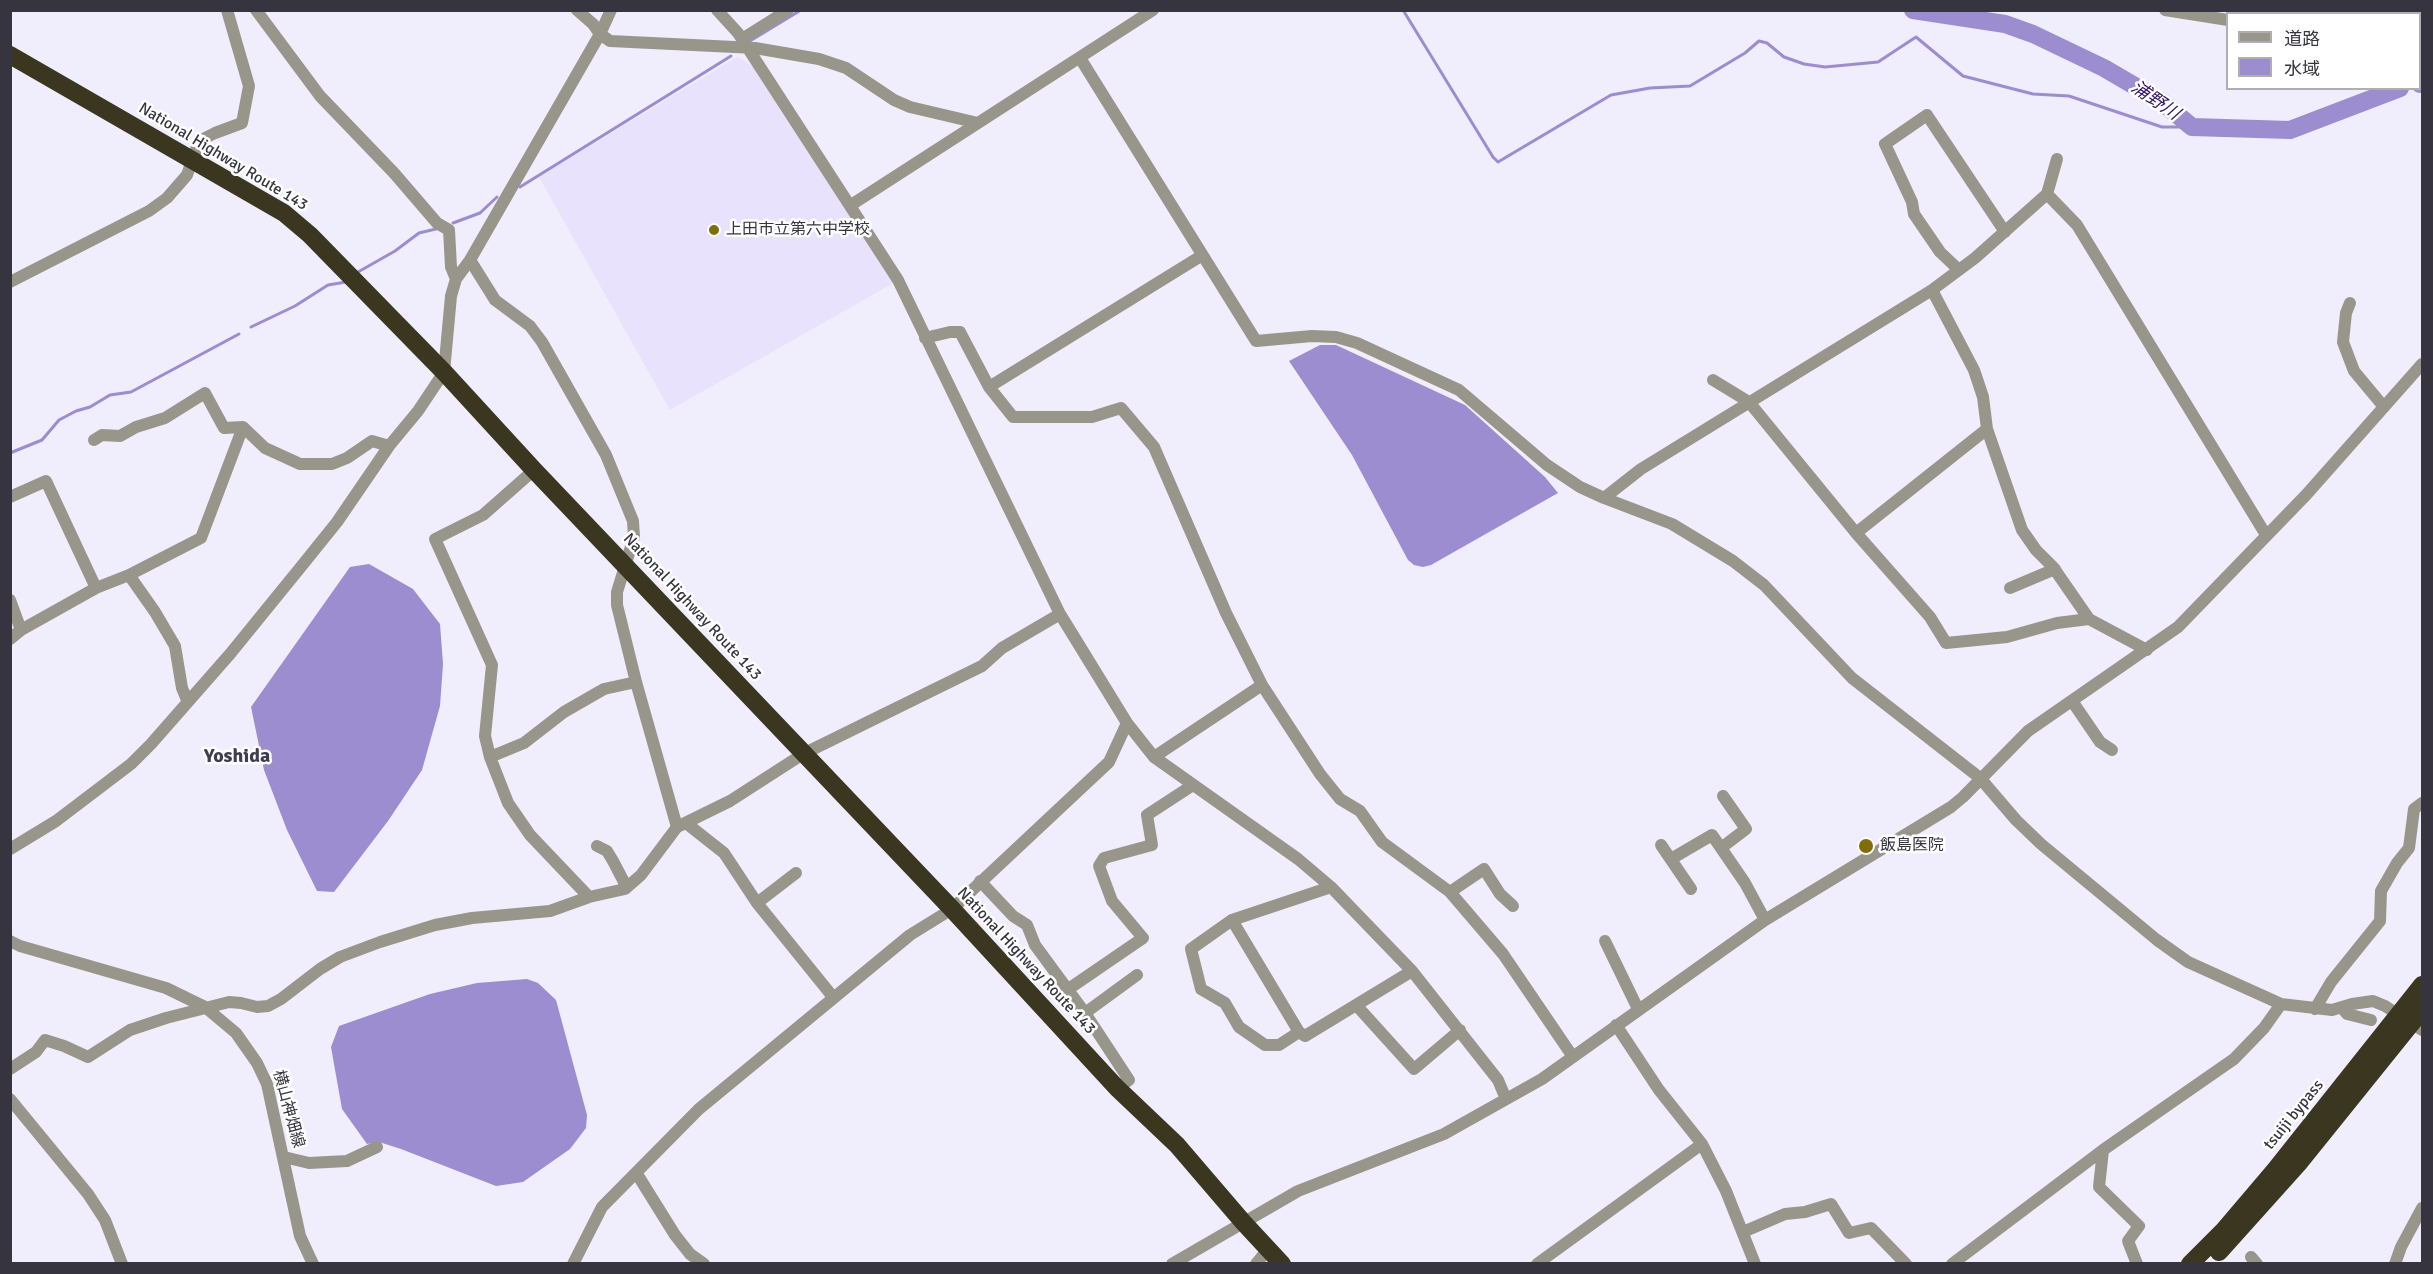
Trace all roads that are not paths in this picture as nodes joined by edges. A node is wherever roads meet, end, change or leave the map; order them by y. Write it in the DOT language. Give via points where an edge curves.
graph roads {
  1 [pos="227,10"];
  2 [pos="256,10"];
  3 [pos="577,10"];
  4 [pos="611,10"];
  5 [pos="717,10"];
  6 [pos="788,10"];
  7 [pos="1153,10"];
  8 [pos="2165,10"];
  9 [pos="2226,20"];
  10 [pos="600,34"];
  11 [pos="745,43"];
  12 [pos="10,55"];
  13 [pos="1080,58"];
  14 [pos="978,123"];
  15 [pos="2057,159"];
  16 [pos="193,160"];
  17 [pos="2047,194"];
  18 [pos="851,206"];
  19 [pos="2005,232"];
  20 [pos="1201,256"];
  21 [pos="470,260"];
  22 [pos="1959,270"];
  23 [pos="456,279"];
  24 [pos="10,282"];
  25 [pos="1932,290"];
  26 [pos="2350,303"];
  27 [pos="926,338"];
  28 [pos="2422,363"];
  29 [pos="444,372"];
  30 [pos="1713,380"];
  31 [pos="989,387"];
  32 [pos="1749,402"];
  33 [pos="2384,407"];
  34 [pos="243,427"];
  35 [pos="1987,429"];
  36 [pos="94,440"];
  37 [pos="389,446"];
  38 [pos="534,470"];
  39 [pos="10,497"];
  40 [pos="1604,498"];
  41 [pos="1856,533"];
  42 [pos="2266,536"];
  43 [pos="625,565"];
  44 [pos="2055,569"];
  45 [pos="129,575"];
  46 [pos="96,588"];
  47 [pos="2010,588"];
  48 [pos="10,600"];
  49 [pos="1060,615"];
  50 [pos="2088,619"];
  51 [pos="21,630"];
  52 [pos="10,639"];
  53 [pos="2147,650"];
  54 [pos="636,682"];
  55 [pos="1262,685"];
  56 [pos="187,700"];
  57 [pos="2072,701"];
  58 [pos="1127,723"];
  59 [pos="2112,750"];
  60 [pos="803,754"];
  61 [pos="490,757"];
  62 [pos="1154,757"];
  63 [pos="1980,778"];
  64 [pos="1193,785"];
  65 [pos="1723,796"];
  66 [pos="2422,803"];
  67 [pos="682,825"];
  68 [pos="1661,845"];
  69 [pos="597,846"];
  70 [pos="1721,848"];
  71 [pos="10,849"];
  72 [pos="1671,859"];
  73 [pos="796,873"];
  74 [pos="980,881"];
  75 [pos="1331,887"];
  76 [pos="625,889"];
  77 [pos="1691,889"];
  78 [pos="1450,892"];
  79 [pos="589,897"];
  80 [pos="757,903"];
  81 [pos="1513,906"];
  82 [pos="952,909"];
  83 [pos="1232,920"];
  84 [pos="1765,920"];
  85 [pos="10,941"];
  86 [pos="1605,941"];
  87 [pos="1412,971"];
  88 [pos="1137,975"];
  89 [pos="2422,985"];
  90 [pos="1067,990"];
  91 [pos="833,997"];
  92 [pos="2281,1004"];
  93 [pos="1357,1006"];
  94 [pos="205,1007"];
  95 [pos="2342,1008"];
  96 [pos="2315,1009"];
  97 [pos="1638,1010"];
  98 [pos="1085,1013"];
  99 [pos="2371,1020"];
  100 [pos="2414,1020"];
  101 [pos="1616,1025"];
  102 [pos="1460,1030"];
  103 [pos="1299,1032"];
  104 [pos="1573,1057"];
  105 [pos="10,1069"];
  106 [pos="1117,1088"];
  107 [pos="10,1099"];
  108 [pos="1506,1100"];
  109 [pos="1702,1144"];
  110 [pos="377,1147"];
  111 [pos="2103,1150"];
  112 [pos="284,1157"];
  113 [pos="637,1174"];
  114 [pos="2422,1208"];
  115 [pos="1243,1222"];
  116 [pos="1743,1232"];
  117 [pos="1268,1249"];
  118 [pos="122,1263"];
  119 [pos="313,1263"];
  120 [pos="573,1263"];
  121 [pos="704,1263"];
  122 [pos="1172,1263"];
  123 [pos="1256,1263"];
  124 [pos="1281,1263"];
  125 [pos="1537,1263"];
  126 [pos="1755,1263"];
  127 [pos="1906,1263"];
  128 [pos="1952,1263"];
  129 [pos="2137,1263"];
  130 [pos="2190,1263"];
  131 [pos="2207,1263"];
  132 [pos="2395,1263"];
  1 -- 16 [label="street" via="249,86 242,123 199,141"];
  2 -- 23 [label="street" via="320,96 437,223 449,230 451,267"];
  3 -- 10 [label="street"];
  4 -- 10 [label="street"];
  5 -- 11 [label="street"];
  6 -- 11 [label="street"];
  7 -- 13 [label="street"];
  8 -- 9 [label="street"];
  10 -- 11 [label="street" via="610,41"];
  10 -- 21 [label="street"];
  11 -- 14 [label="street" via="833,63 910,107"];
  11 -- 18 [label="street"];
  12 -- 16 [label="highway, National Highway Route 143"];
  13 -- 14 [label="street"];
  13 -- 20 [label="street"];
  14 -- 18 [label="street"];
  15 -- 17 [label="street"];
  16 -- 24 [label="street" via="177,188 149,211"];
  16 -- 29 [label="highway, National Highway Route 143" via="284,213 303,229"];
  17 -- 19 [label="street"];
  17 -- 42 [label="street" via="2077,225"];
  18 -- 27 [label="street" via="898,280"];
  19 -- 22 [label="street"];
  19 -- 22 [label="street" via="1927,115 1885,144 1912,201 1914,214 1940,252"];
  20 -- 31 [label="street"];
  20 -- 40 [label="street" via="1256,341 1336,337 1367,348 1459,390 1547,465"];
  21 -- 23 [label="street"];
  21 -- 43 [label="street" via="495,300 530,326 542,342 606,455 633,521"];
  22 -- 25 [label="street"];
  23 -- 29 [label="street"];
  25 -- 32 [label="street"];
  25 -- 35 [label="street" via="1974,370"];
  26 -- 33 [label="street" via="2343,342 2354,371"];
  27 -- 31 [label="street" via="960,333"];
  27 -- 49 [label="street"];
  28 -- 33 [label="street"];
  29 -- 37 [label="street"];
  29 -- 38 [label="highway, National Highway Route 143"];
  30 -- 32 [label="street"];
  31 -- 55 [label="street" via="1013,417 1092,417 1121,408 1154,447 1226,613"];
  32 -- 40 [label="street" via="1641,469"];
  32 -- 41 [label="street"];
  33 -- 42 [label="street"];
  34 -- 36 [label="street" via="224,428 205,393 165,418 120,436 102,435"];
  34 -- 37 [label="street" via="265,448 300,464 332,464 372,441"];
  34 -- 45 [label="street" via="201,537"];
  35 -- 41 [label="street"];
  35 -- 44 [label="street" via="2022,530"];
  37 -- 56 [label="street" via="317,547"];
  38 -- 43 [label="highway, National Highway Route 143"];
  38 -- 61 [label="street" via="483,515 435,540 492,665 485,736"];
  39 -- 46 [label="street" via="46,481"];
  40 -- 63 [label="street" via="1672,524 1733,561 1764,585 1851,678"];
  41 -- 50 [label="street" via="1930,617 1946,643 2007,637"];
  42 -- 53 [label="street" via="2178,627"];
  43 -- 54 [label="street" via="617,605"];
  43 -- 60 [label="highway, National Highway Route 143"];
  44 -- 47 [label="street"];
  44 -- 50 [label="street"];
  45 -- 46 [label="street"];
  45 -- 56 [label="street" via="175,646"];
  46 -- 51 [label="street"];
  48 -- 51 [label="street"];
  49 -- 58 [label="street"];
  49 -- 60 [label="street" via="1002,648 982,666"];
  50 -- 53 [label="street"];
  51 -- 52 [label="street"];
  53 -- 57 [label="street"];
  54 -- 61 [label="street" via="604,689 564,712 524,743"];
  54 -- 67 [label="street"];
  55 -- 62 [label="street"];
  55 -- 78 [label="street" via="1340,799 1360,812 1382,842"];
  56 -- 71 [label="street" via="131,764 56,821"];
  57 -- 59 [label="street" via="2100,742"];
  57 -- 63 [label="street" via="2028,731"];
  58 -- 62 [label="street"];
  58 -- 74 [label="street" via="1109,762"];
  60 -- 67 [label="street" via="730,801"];
  60 -- 82 [label="highway, National Highway Route 143"];
  61 -- 79 [label="street" via="508,803 530,835"];
  62 -- 64 [label="street"];
  63 -- 84 [label="street" via="1951,807"];
  63 -- 92 [label="street" via="2041,844 2157,940 2188,962"];
  64 -- 75 [label="street"];
  64 -- 90 [label="street" via="1148,815 1152,845 1104,858 1099,866 1112,901 1143,938"];
  65 -- 70 [label="street" via="1746,829"];
  66 -- 96 [label="street" via="2414,809 2409,848 2382,891 2380,921 2331,982"];
  67 -- 76 [label="street"];
  67 -- 80 [label="street" via="724,853"];
  68 -- 72 [label="street"];
  69 -- 76 [label="street" via="607,851"];
  70 -- 72 [label="street" via="1712,835"];
  70 -- 84 [label="street"];
  72 -- 77 [label="street"];
  73 -- 80 [label="street"];
  74 -- 82 [label="street"];
  74 -- 90 [label="street" via="1027,925 1035,945"];
  75 -- 83 [label="street"];
  75 -- 87 [label="street"];
  76 -- 79 [label="street"];
  78 -- 81 [label="street" via="1484,869"];
  78 -- 104 [label="street" via="1503,954"];
  79 -- 94 [label="street" via="550,911 472,918 380,942 340,957 268,1006 229,1002"];
  80 -- 91 [label="street"];
  82 -- 91 [label="street" via="910,935"];
  82 -- 106 [label="highway, National Highway Route 143"];
  83 -- 103 [label="street"];
  83 -- 103 [label="street" via="1191,949 1200,989 1225,1003 1239,1027 1265,1045 1279,1045"];
  84 -- 97 [label="street"];
  85 -- 94 [label="street, 横山神畑線" via="166,988"];
  86 -- 97 [label="street"];
  87 -- 93 [label="street"];
  87 -- 102 [label="street"];
  88 -- 98 [label="street"];
  89 -- 100 [label="highway, tsuiji bypass"];
  90 -- 98 [label="street"];
  91 -- 113 [label="street" via="699,1109"];
  92 -- 96 [label="street"];
  92 -- 111 [label="street" via="2234,1059"];
  93 -- 102 [label="street" via="1414,1069"];
  93 -- 103 [label="street" via="1305,1036"];
  94 -- 105 [label="street" via="130,1030 87,1057 45,1040 36,1052"];
  94 -- 112 [label="street, 横山神畑線" via="236,1032 257,1063 267,1084"];
  95 -- 96 [label="street"];
  95 -- 99 [label="street" via="2347,1014"];
  95 -- 100 [label="street" via="2373,1001"];
  97 -- 101 [label="street"];
  98 -- 106 [label="street" via="1129,1080"];
  100 -- 130 [label="highway, tsuiji bypass"];
  100 -- 131 [label="highway, tsuiji bypass" via="2298,1164"];
  101 -- 104 [label="street"];
  101 -- 109 [label="street" via="1659,1090"];
  102 -- 108 [label="street" via="1498,1080"];
  104 -- 108 [label="street"];
  106 -- 115 [label="highway, National Highway Route 143" via="1177,1145"];
  107 -- 118 [label="street" via="88,1194 105,1220"];
  108 -- 115 [label="street" via="1444,1134 1298,1191"];
  109 -- 116 [label="street"];
  109 -- 125 [label="street"];
  110 -- 112 [label="street" via="347,1161 309,1163"];
  111 -- 128 [label="street"];
  111 -- 129 [label="street" via="2099,1187 2139,1226 2128,1241"];
  112 -- 119 [label="street, 横山神畑線" via="300,1236"];
  113 -- 120 [label="street" via="602,1208"];
  113 -- 121 [label="street" via="675,1235 690,1254"];
  114 -- 132 [label="street"];
  115 -- 117 [label="highway, National Highway Route 143"];
  115 -- 122 [label="street"];
  116 -- 126 [label="street"];
  116 -- 127 [label="street" via="1785,1214 1831,1204 1849,1233 1870,1228"];
  117 -- 123 [label="street"];
  117 -- 124 [label="highway, National Highway Route 143"];
}
